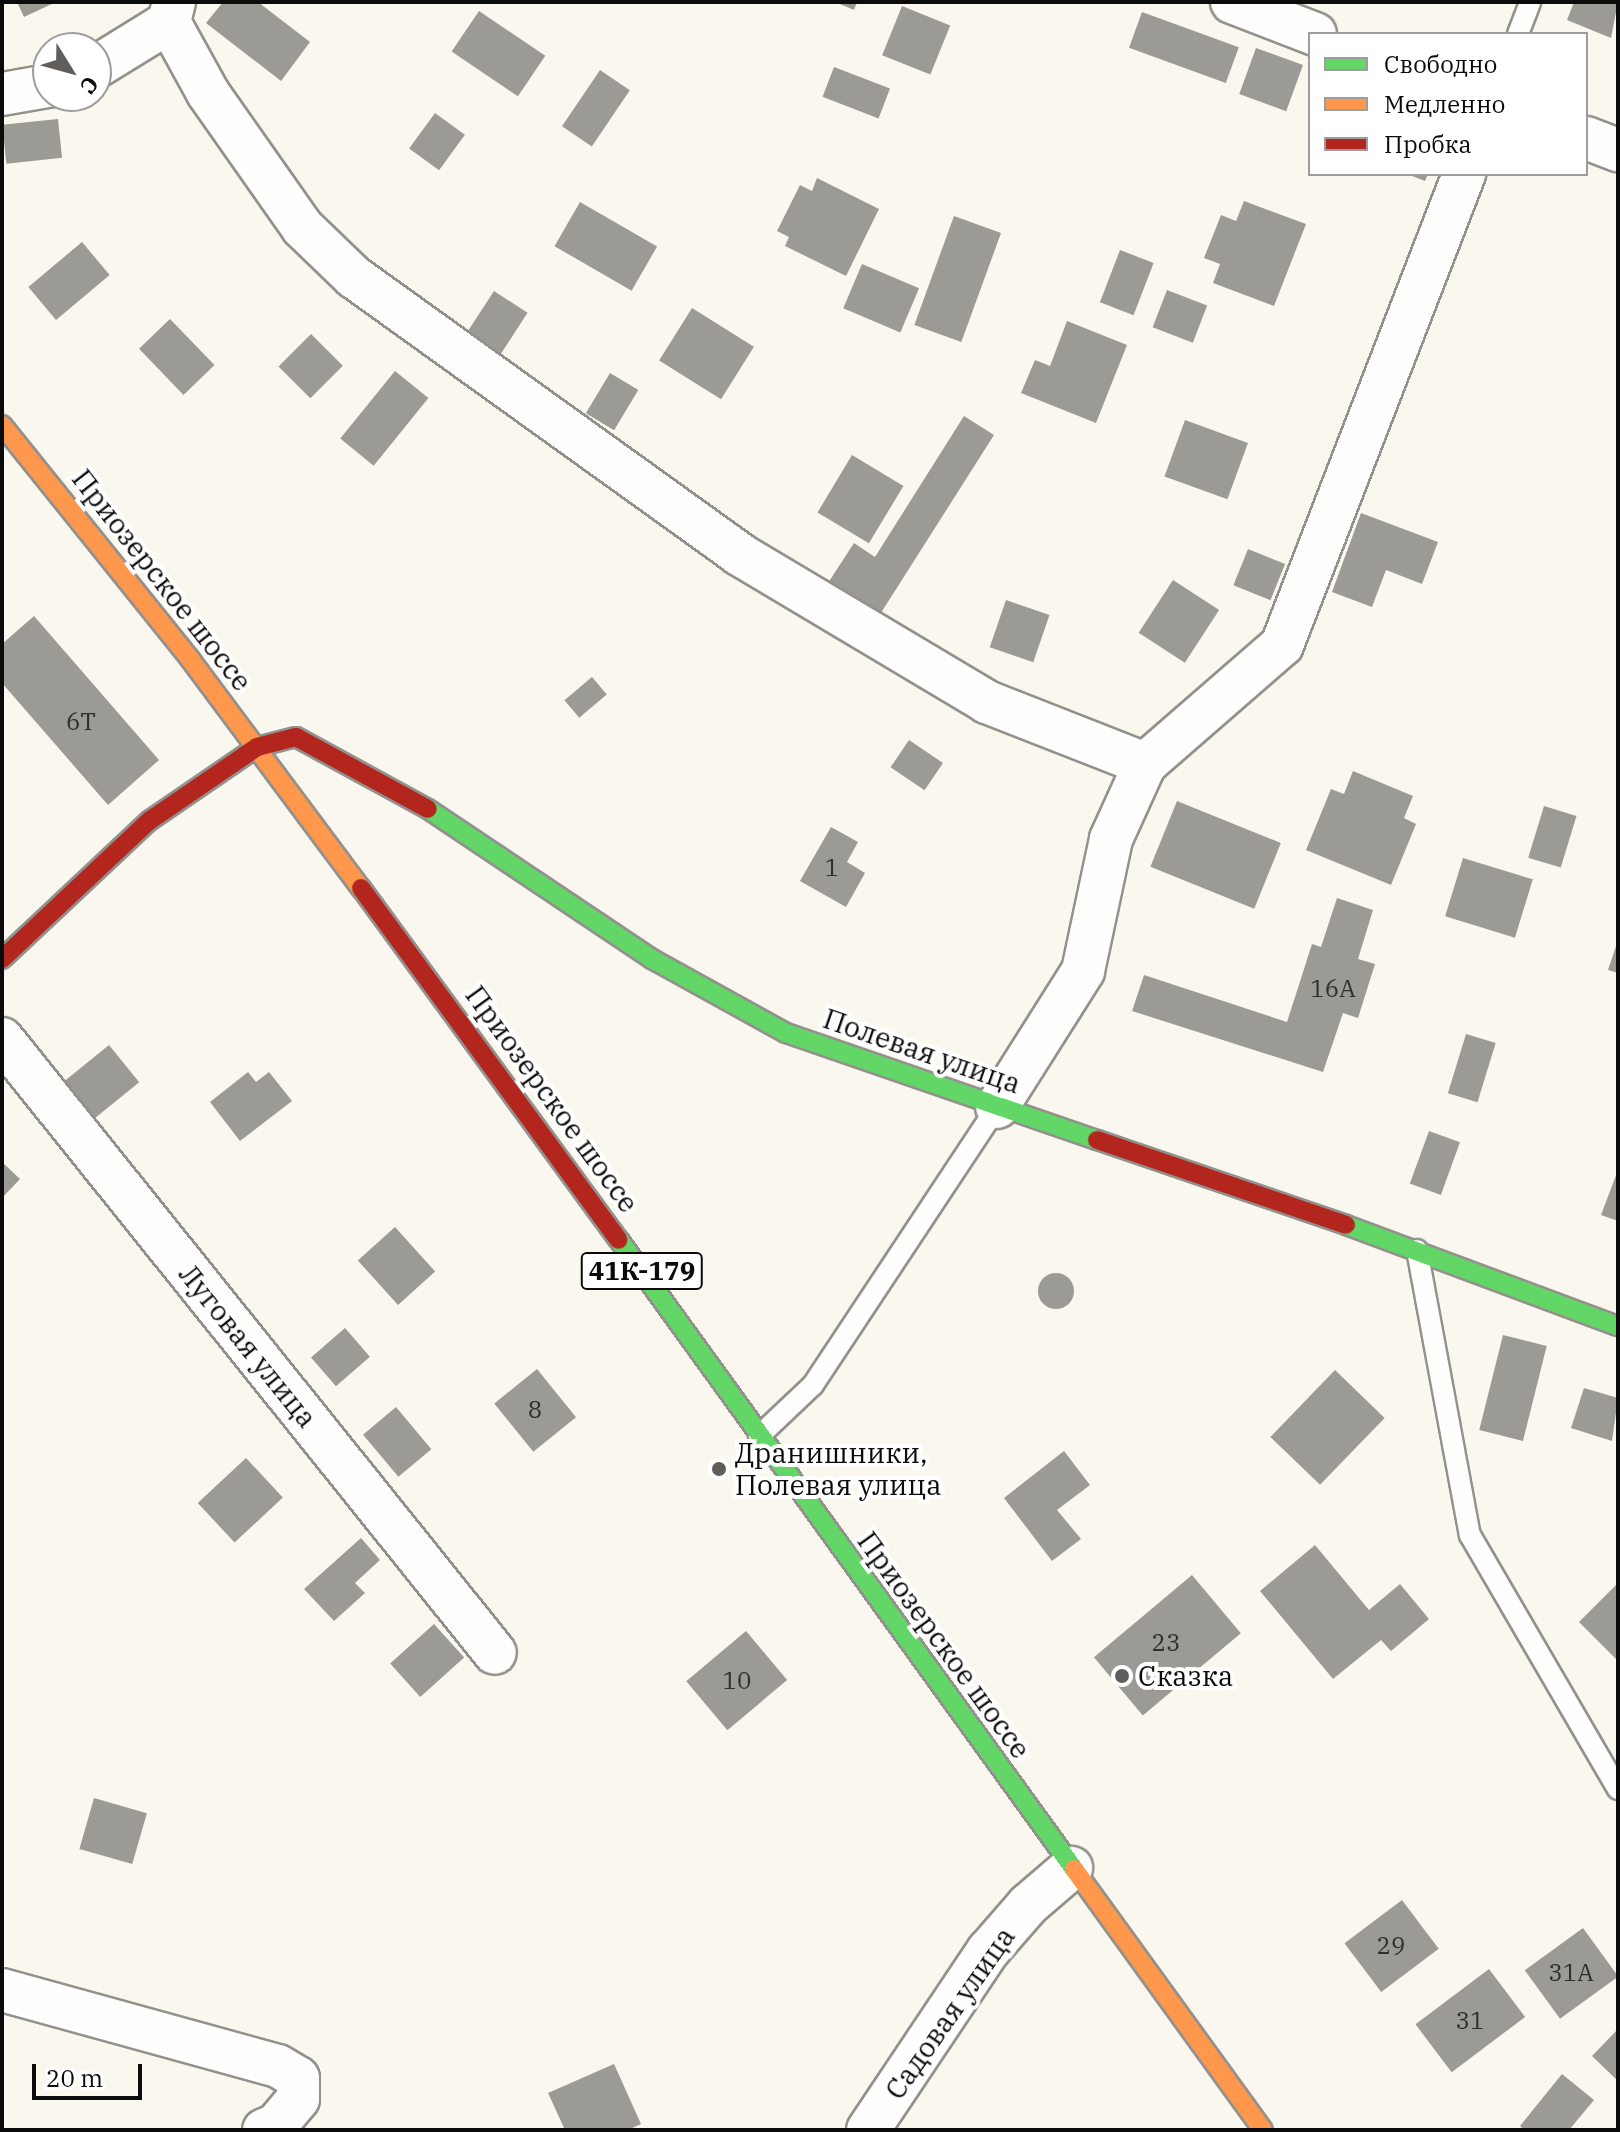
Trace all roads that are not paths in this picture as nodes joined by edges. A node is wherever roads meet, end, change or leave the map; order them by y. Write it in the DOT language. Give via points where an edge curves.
graph roads {
  1 [pos="1232,2"];
  2 [pos="1530,2"];
  3 [pos="176,9"];
  4 [pos="1310,32"];
  5 [pos="1519,32"];
  6 [pos="112,55"];
  7 [pos="32,89"];
  8 [pos="2,94"];
  9 [pos="1588,139"];
  10 [pos="1618,150"];
  11 [pos="1463,176"];
  12 [pos="2,425"];
  13 [pos="257,747"];
  14 [pos="1145,764"];
  15 [pos="2,959"];
  16 [pos="2,1039"];
  17 [pos="997,1107"];
  18 [pos="1417,1250"];
  19 [pos="1618,1326"];
  20 [pos="759,1436"];
  21 [pos="495,1653"];
  22 [pos="1618,1789"];
  23 [pos="1071,1868"];
  24 [pos="2,1990"];
  25 [pos="264,2130"];
  26 [pos="868,2130"];
  27 [pos="1263,2130"];
  1 -- 4 [label="street"];
  2 -- 5 [label="lane"];
  3 -- 6 [label="street"];
  3 -- 14 [label="street" via="208,93 295,217 354,277 739,554 987,702"];
  7 -- 8 [label="street"];
  9 -- 10 [label="street"];
  11 -- 14 [label="street" via="1282,645"];
  12 -- 13 [label="main road, Приозерское шоссе / 41К-179"];
  13 -- 15 [label="main road" via="149,821"];
  13 -- 17 [label="main road, Полевая улица" via="296,737 417,802 652,959 786,1033"];
  13 -- 20 [label="main road, Приозерское шоссе / 41К-179"];
  14 -- 17 [label="street" via="1111,839 1083,971"];
  16 -- 21 [label="street, Луговая улица"];
  17 -- 18 [label="main road, Полевая улица"];
  17 -- 20 [label="lane" via="813,1385"];
  18 -- 19 [label="main road, Полевая улица"];
  18 -- 22 [label="lane" via="1470,1535"];
  20 -- 23 [label="main road, Приозерское шоссе / 41К-179"];
  23 -- 26 [label="street, Садовая улица" via="1028,1905 988,1951"];
  23 -- 27 [label="main road, Приозерское шоссе / 41К-179"];
  24 -- 25 [label="street" via="278,2066 298,2078 298,2099 276,2125"];
}
